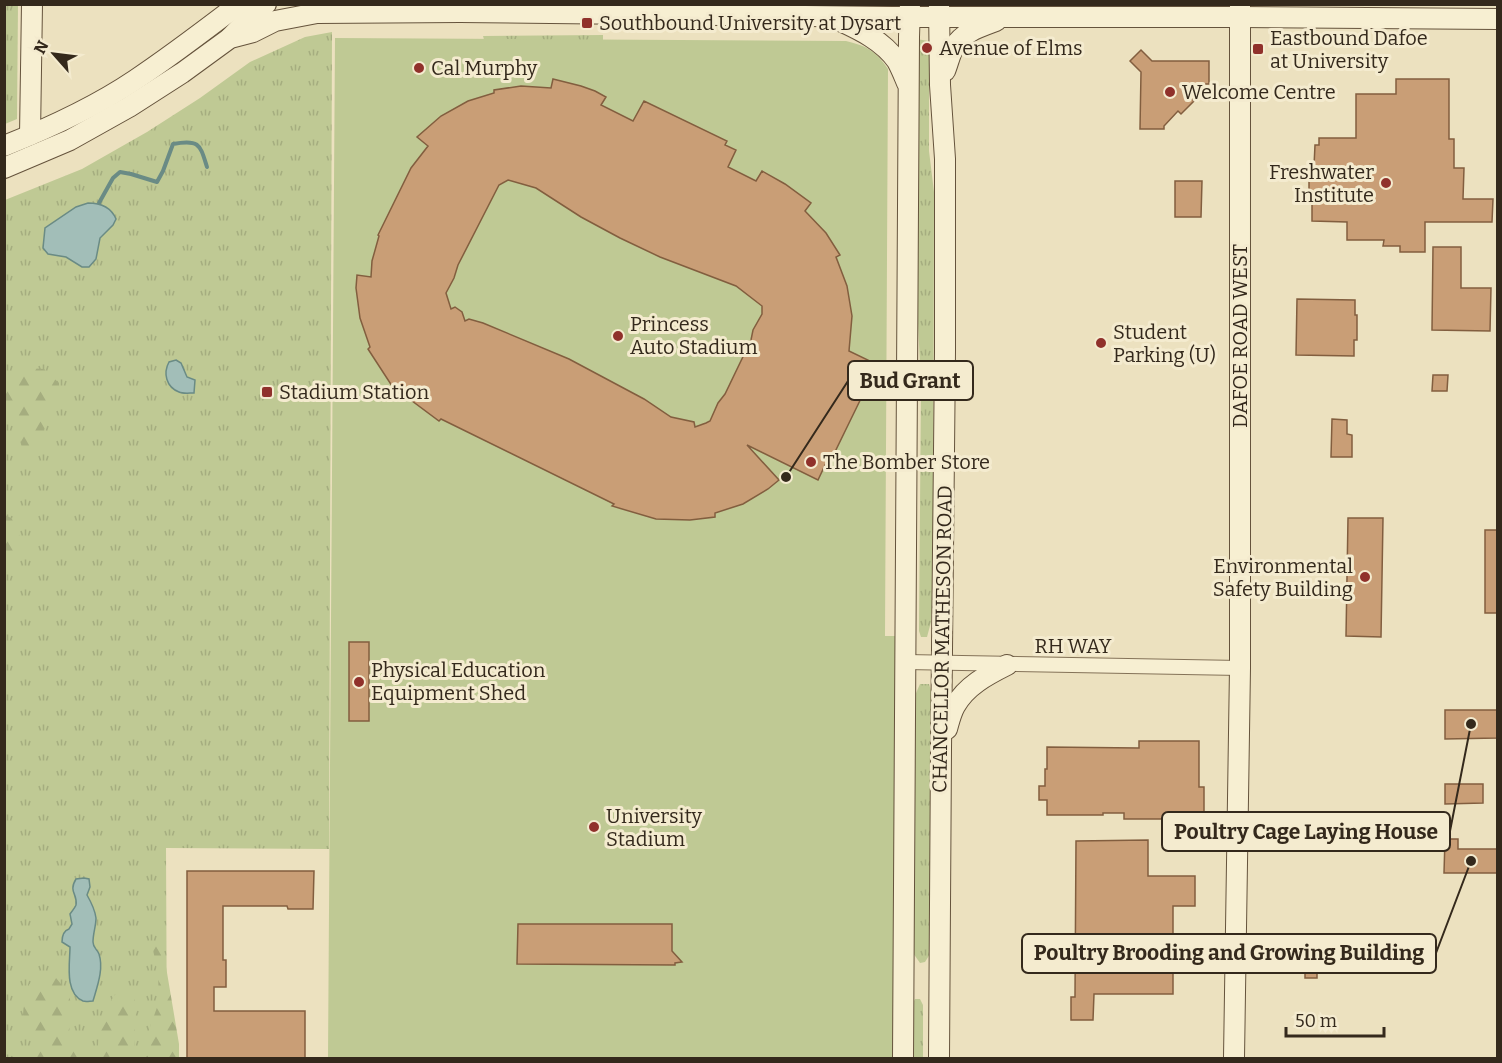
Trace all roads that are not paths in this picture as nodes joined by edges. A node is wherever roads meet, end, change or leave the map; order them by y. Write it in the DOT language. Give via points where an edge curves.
graph roads {
  1 [pos="32,4"];
  2 [pos="239,4"];
  3 [pos="266,4"];
  4 [pos="1356,4"];
  5 [pos="910,11"];
  6 [pos="939,11"];
  7 [pos="1240,11"];
  8 [pos="831,16"];
  9 [pos="1008,17"];
  10 [pos="1340,18"];
  11 [pos="1497,19"];
  12 [pos="230,38"];
  13 [pos="940,85"];
  14 [pos="909,86"];
  15 [pos="30,135"];
  16 [pos="4,146"];
  17 [pos="4,168"];
  18 [pos="906,662"];
  19 [pos="942,663"];
  20 [pos="1007,665"];
  21 [pos="1240,668"];
  22 [pos="941,749"];
  23 [pos="903,1059"];
  24 [pos="939,1059"];
  25 [pos="1234,1059"];
  1 -- 15 [label="main road"];
  2 -- 15 [label="main road" via="134,81"];
  3 -- 12 [label="main road"];
  4 -- 10 [label="main road"];
  5 -- 6 [label="main road"];
  5 -- 8 [label="main road"];
  5 -- 14 [label="main road, CHANCELLOR MATHESON ROAD"];
  6 -- 9 [label="main road"];
  6 -- 13 [label="main road, CHANCELLOR MATHESON ROAD"];
  7 -- 9 [label="main road"];
  7 -- 10 [label="main road"];
  7 -- 21 [label="main road, DAFOE ROAD WEST"];
  8 -- 12 [label="main road" via="332,12 284,19"];
  8 -- 14 [label="main road" via="879,43 897,61"];
  9 -- 13 [label="main road" via="972,30 954,47"];
  10 -- 11 [label="main road"];
  12 -- 17 [label="main road" via="129,107 70,140"];
  13 -- 19 [label="main road, CHANCELLOR MATHESON ROAD" via="945,159"];
  14 -- 18 [label="main road, CHANCELLOR MATHESON ROAD"];
  15 -- 16 [label="main road"];
  18 -- 19 [label="street, RH WAY"];
  18 -- 23 [label="main road, CHANCELLOR MATHESON ROAD"];
  19 -- 20 [label="street, RH WAY"];
  19 -- 22 [label="main road, CHANCELLOR MATHESON ROAD"];
  20 -- 21 [label="street, RH WAY"];
  20 -- 22 [label="main road" via="983,677 954,706"];
  21 -- 25 [label="main road, DAFOE ROAD WEST"];
  22 -- 24 [label="main road, CHANCELLOR MATHESON ROAD"];
}
